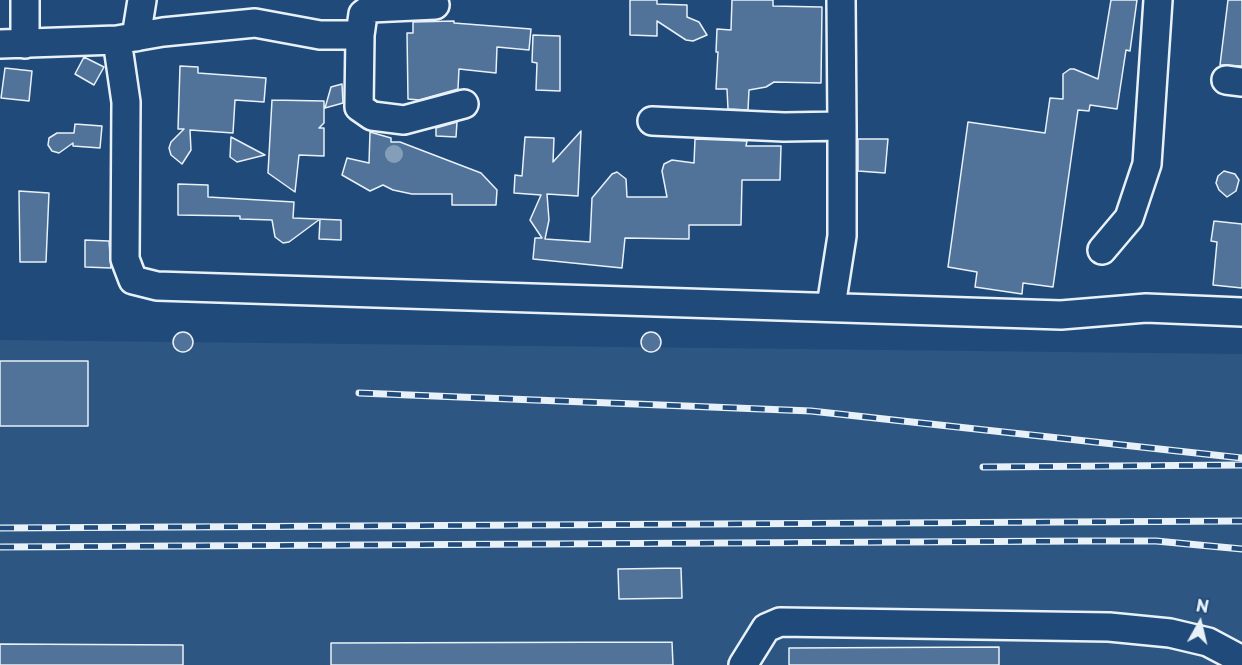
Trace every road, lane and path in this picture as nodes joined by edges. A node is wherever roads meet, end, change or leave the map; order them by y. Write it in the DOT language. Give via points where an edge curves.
graph roads {
  1 [pos="25,0"];
  2 [pos="142,0"];
  3 [pos="841,0"];
  4 [pos="1158,0"];
  5 [pos="435,5"];
  6 [pos="360,36"];
  7 [pos="126,38"];
  8 [pos="12,44"];
  9 [pos="464,104"];
  10 [pos="652,121"];
  11 [pos="842,126"];
  12 [pos="1102,250"];
  13 [pos="831,306"];
  14 [pos="1242,312"];
  15 [pos="1242,660"];
  16 [pos="742,665"];
  1 -- 8 [label="street"];
  2 -- 7 [label="street"];
  3 -- 11 [label="street"];
  4 -- 12 [label="street" via="1147,164 1129,218"];
  5 -- 6 [label="street" via="371,8 363,14"];
  6 -- 7 [label="street" via="320,35 255,23"];
  6 -- 9 [label="street" via="359,107 372,116 404,120"];
  7 -- 8 [label="street"];
  7 -- 13 [label="street" via="125,259 133,280 157,286"];
  10 -- 11 [label="street"];
  11 -- 13 [label="street" via="842,236"];
  13 -- 14 [label="street" via="1061,315 1146,308"];
  15 -- 16 [label="street" via="1208,642 1170,633 1109,627 780,622 766,628"];
}
